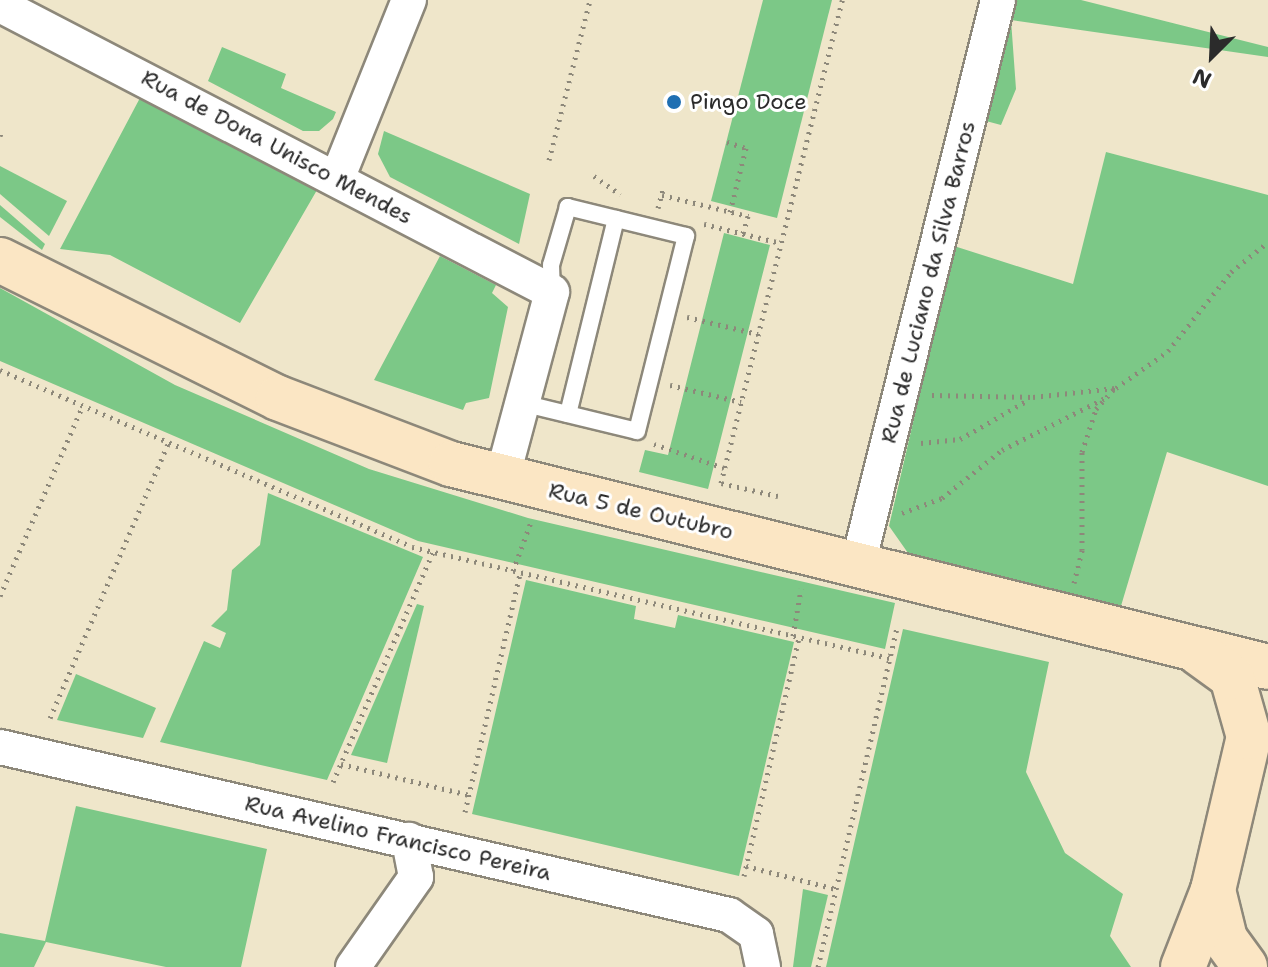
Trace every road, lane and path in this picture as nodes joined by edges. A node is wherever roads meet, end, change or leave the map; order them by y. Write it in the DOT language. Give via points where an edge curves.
graph roads {
  1 [pos="409,0"];
  2 [pos="590,0"];
  3 [pos="842,0"];
  4 [pos="998,0"];
  5 [pos="0,5"];
  6 [pos="36,9"];
  7 [pos="727,142"];
  8 [pos="549,160"];
  9 [pos="337,179"];
  10 [pos="662,195"];
  11 [pos="730,212"];
  12 [pos="616,219"];
  13 [pos="0,234"];
  14 [pos="743,234"];
  15 [pos="1268,242"];
  16 [pos="0,260"];
  17 [pos="43,277"];
  18 [pos="552,292"];
  19 [pos="702,320"];
  20 [pos="758,334"];
  21 [pos="0,370"];
  22 [pos="1116,388"];
  23 [pos="685,389"];
  24 [pos="901,391"];
  25 [pos="1033,397"];
  26 [pos="1105,398"];
  27 [pos="741,402"];
  28 [pos="522,403"];
  29 [pos="83,405"];
  30 [pos="568,414"];
  31 [pos="889,439"];
  32 [pos="169,442"];
  33 [pos="668,454"];
  34 [pos="724,468"];
  35 [pos="502,478"];
  36 [pos="778,496"];
  37 [pos="872,509"];
  38 [pos="533,518"];
  39 [pos="433,552"];
  40 [pos="858,564"];
  41 [pos="513,571"];
  42 [pos="520,573"];
  43 [pos="802,582"];
  44 [pos="0,596"];
  45 [pos="1065,618"];
  46 [pos="897,627"];
  47 [pos="796,636"];
  48 [pos="1197,651"];
  49 [pos="889,658"];
  50 [pos="1268,667"];
  51 [pos="50,718"];
  52 [pos="1258,724"];
  53 [pos="0,747"];
  54 [pos="341,764"];
  55 [pos="333,782"];
  56 [pos="469,795"];
  57 [pos="465,812"];
  58 [pos="409,840"];
  59 [pos="746,866"];
  60 [pos="744,876"];
  61 [pos="836,889"];
  62 [pos="1213,890"];
  63 [pos="353,967"];
  64 [pos="763,967"];
  65 [pos="818,967"];
  66 [pos="1183,967"];
  67 [pos="1245,967"];
  1 -- 9 [label="street"];
  2 -- 8 [label="path"];
  3 -- 20 [label="path"];
  4 -- 24 [label="street, Rua de Luciano da Silva Barros"];
  5 -- 6 [label="street, Rua de Dona Unisco Mendes"];
  6 -- 9 [label="street, Rua de Dona Unisco Mendes"];
  7 -- 11 [label="path" via="746,148"];
  9 -- 18 [label="street, Rua de Dona Unisco Mendes"];
  10 -- 11 [label="path"];
  11 -- 14 [label="path" via="748,216"];
  12 -- 18 [label="lane" via="568,207 551,265"];
  12 -- 30 [label="lane"];
  12 -- 30 [label="lane" via="686,236 637,431"];
  13 -- 17 [label="main road, Rua 5 de Outubro"];
  15 -- 22 [label="path" via="1231,272 1168,351"];
  16 -- 17 [label="main road, Rua 5 de Outubro"];
  17 -- 35 [label="main road, Rua 5 de Outubro" via="278,398"];
  18 -- 28 [label="street"];
  19 -- 20 [label="path"];
  20 -- 27 [label="path"];
  21 -- 29 [label="path"];
  22 -- 25 [label="path"];
  22 -- 26 [label="path"];
  23 -- 27 [label="path"];
  24 -- 25 [label="path"];
  24 -- 31 [label="street, Rua de Luciano da Silva Barros"];
  25 -- 31 [label="path" via="960,439"];
  26 -- 37 [label="path" via="1002,450 942,498 897,514"];
  26 -- 45 [label="path" via="1082,452 1082,550"];
  27 -- 34 [label="path"];
  28 -- 30 [label="lane"];
  28 -- 35 [label="street"];
  29 -- 32 [label="path"];
  29 -- 44 [label="path"];
  31 -- 37 [label="street, Rua de Luciano da Silva Barros"];
  32 -- 39 [label="path"];
  32 -- 51 [label="path"];
  33 -- 34 [label="path"];
  34 -- 36 [label="path" via="721,483"];
  35 -- 40 [label="main road, Rua 5 de Outubro"];
  37 -- 40 [label="street, Rua de Luciano da Silva Barros"];
  38 -- 41 [label="path"];
  39 -- 41 [label="path"];
  39 -- 54 [label="path"];
  40 -- 45 [label="main road, Rua 5 de Outubro"];
  41 -- 42 [label="path"];
  42 -- 47 [label="path"];
  42 -- 56 [label="path"];
  43 -- 47 [label="path"];
  45 -- 48 [label="main road, Rua 5 de Outubro"];
  46 -- 49 [label="path"];
  47 -- 49 [label="path"];
  47 -- 59 [label="path"];
  48 -- 50 [label="main road, Rua 5 de Outubro"];
  48 -- 52 [label="main road" via="1232,677"];
  49 -- 61 [label="path"];
  52 -- 62 [label="main road"];
  53 -- 58 [label="street, Rua Avelino Francisco Pereira"];
  54 -- 55 [label="path"];
  54 -- 56 [label="path"];
  56 -- 57 [label="path"];
  58 -- 63 [label="street" via="416,877"];
  58 -- 64 [label="street, Rua Avelino Francisco Pereira" via="729,915 756,934"];
  59 -- 60 [label="path"];
  59 -- 61 [label="path"];
  61 -- 65 [label="path"];
  62 -- 66 [label="main road"];
  62 -- 67 [label="main road" via="1225,939"];
}
